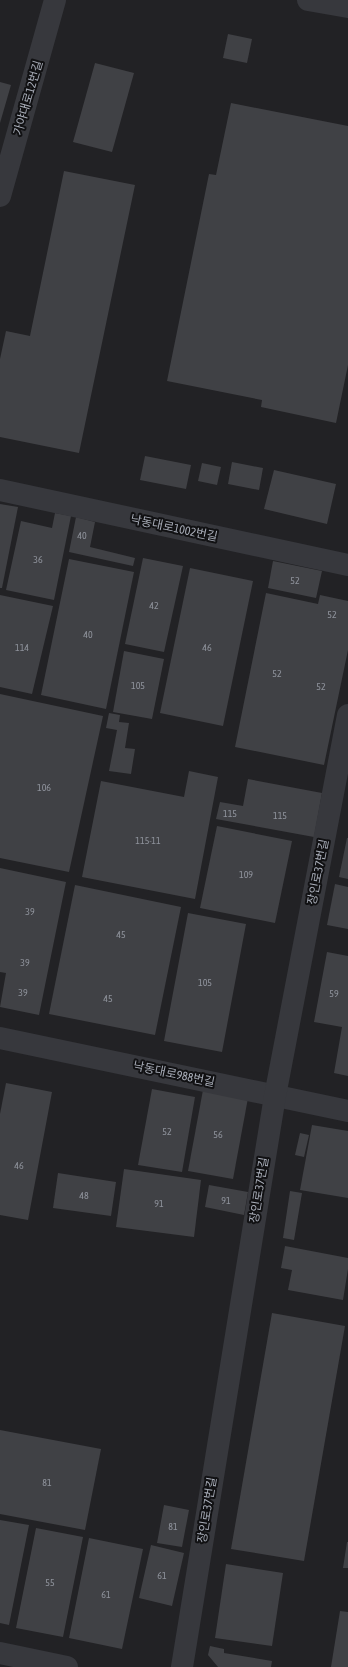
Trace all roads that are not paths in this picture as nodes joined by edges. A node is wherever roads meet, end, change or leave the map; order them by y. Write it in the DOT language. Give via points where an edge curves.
graph roads {
  1 [pos="55,0"];
  2 [pos="308,0"];
  3 [pos="348,7"];
  4 [pos="0,196"];
  5 [pos="0,490"];
  6 [pos="348,566"];
  7 [pos="348,716"];
  8 [pos="0,1038"];
  9 [pos="275,1096"];
  10 [pos="348,1111"];
  11 [pos="0,1653"];
  12 [pos="67,1667"];
  13 [pos="182,1667"];
  1 -- 4 [label="street, 가야대로12번길"];
  2 -- 3 [label="street"];
  5 -- 6 [label="street, 낙동대로1002번길"];
  7 -- 9 [label="street, 장인로37번길"];
  8 -- 9 [label="street, 낙동대로988번길"];
  9 -- 10 [label="street, 낙동대로988번길"];
  9 -- 13 [label="street, 장인로37번길"];
  11 -- 12 [label="street"];
}
